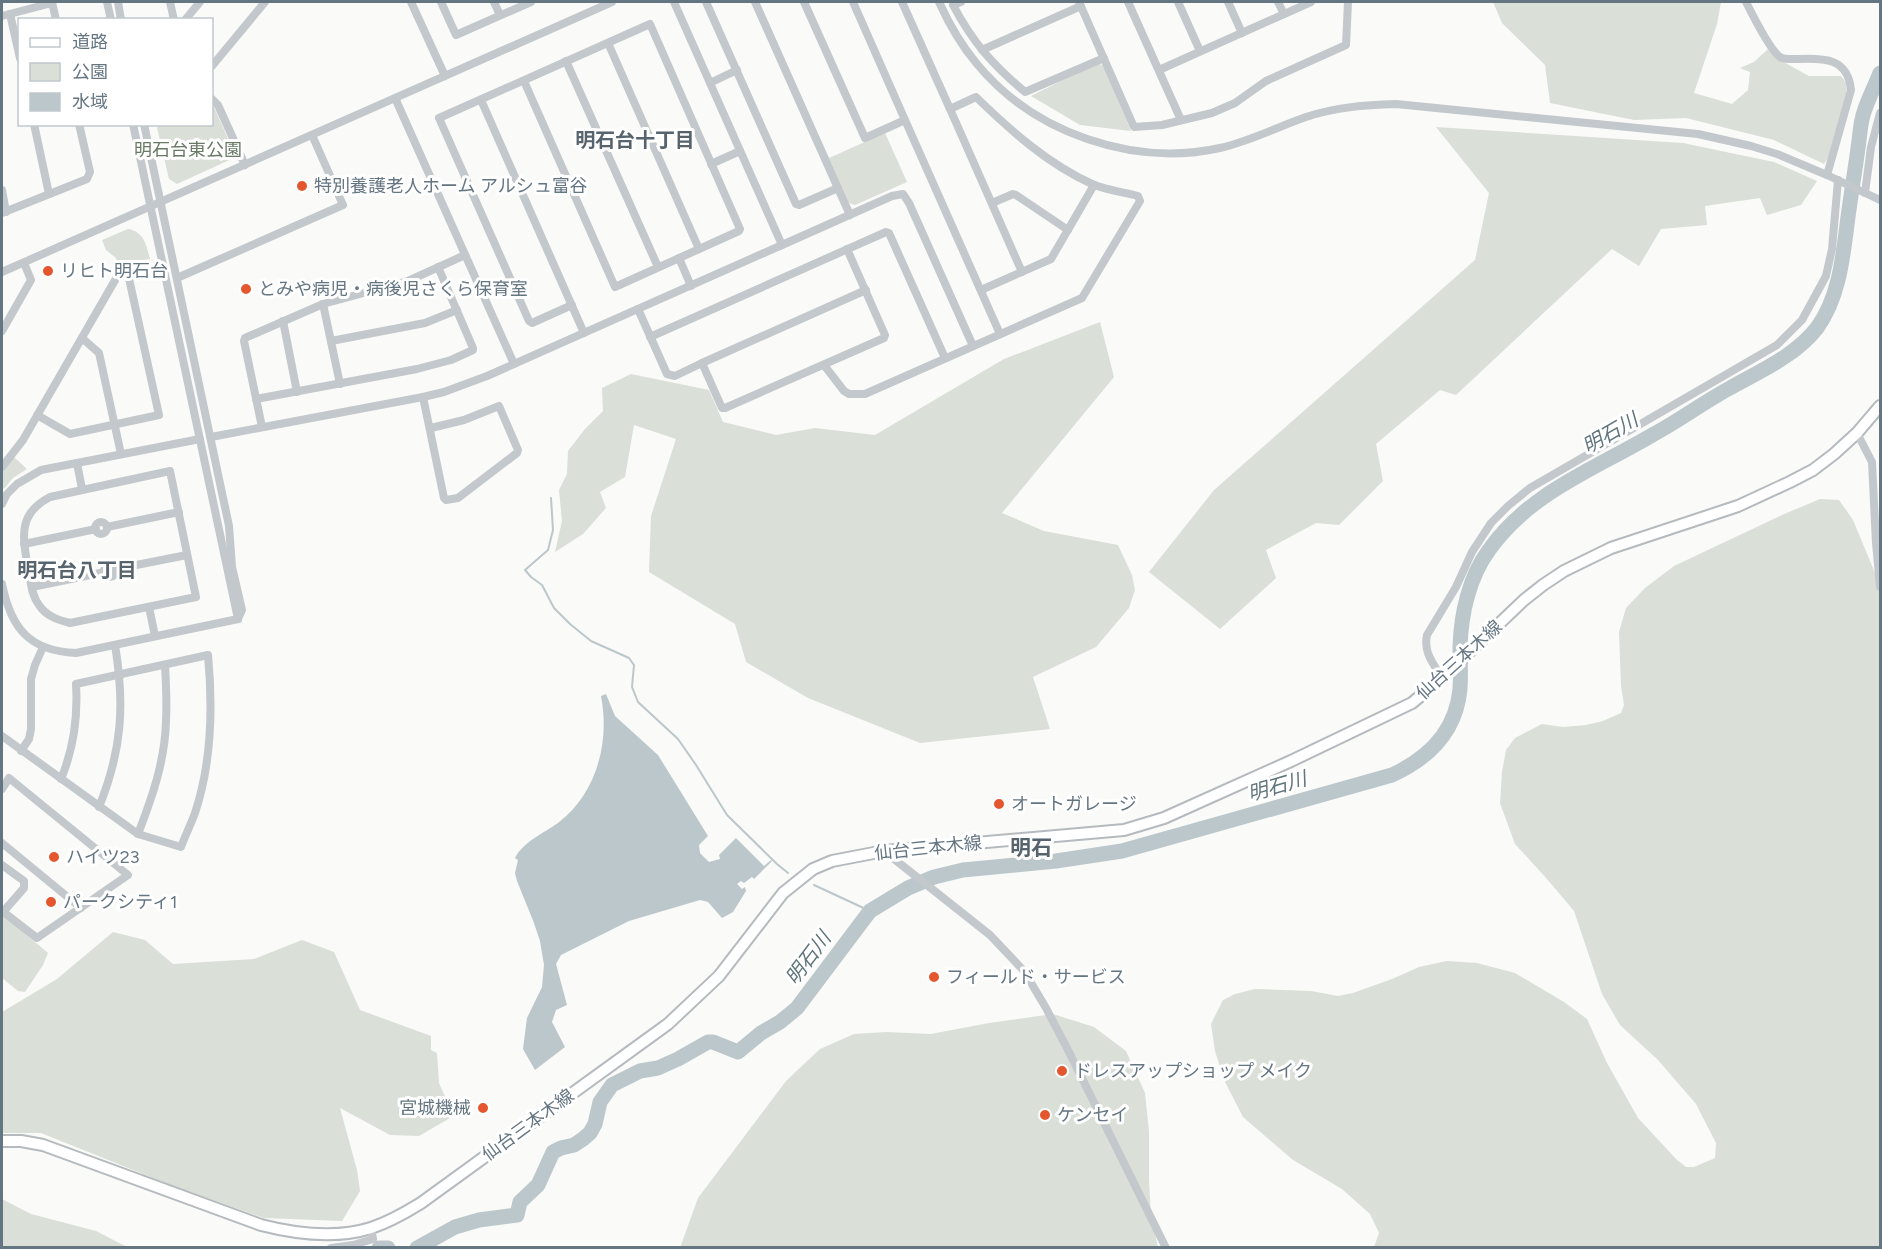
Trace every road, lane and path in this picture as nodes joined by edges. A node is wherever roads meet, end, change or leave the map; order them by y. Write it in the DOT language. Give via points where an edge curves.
graph roads {
  1 [pos="52,2"];
  2 [pos="107,2"];
  3 [pos="117,2"];
  4 [pos="170,2"];
  5 [pos="200,2"];
  6 [pos="265,2"];
  7 [pos="411,2"];
  8 [pos="441,2"];
  9 [pos="494,2"];
  10 [pos="531,2"];
  11 [pos="612,2"];
  12 [pos="674,2"];
  13 [pos="706,2"];
  14 [pos="755,2"];
  15 [pos="804,2"];
  16 [pos="853,2"];
  17 [pos="902,2"];
  18 [pos="939,2"];
  19 [pos="961,2"];
  20 [pos="1128,2"];
  21 [pos="1178,2"];
  22 [pos="1228,2"];
  23 [pos="1278,2"];
  24 [pos="1311,2"];
  25 [pos="1348,2"];
  26 [pos="1746,2"];
  27 [pos="1080,4"];
  28 [pos="1284,14"];
  29 [pos="6,15"];
  30 [pos="500,15"];
  31 [pos="56,18"];
  32 [pos="111,18"];
  33 [pos="121,18"];
  34 [pos="174,18"];
  35 [pos="187,18"];
  36 [pos="1242,33"];
  37 [pos="608,43"];
  38 [pos="982,50"];
  39 [pos="1200,51"];
  40 [pos="18,52"];
  41 [pos="1104,57"];
  42 [pos="566,62"];
  43 [pos="213,65"];
  44 [pos="737,70"];
  45 [pos="1159,70"];
  46 [pos="445,75"];
  47 [pos="524,81"];
  48 [pos="710,82"];
  49 [pos="395,98"];
  50 [pos="213,100"];
  51 [pos="481,100"];
  52 [pos="950,109"];
  53 [pos="1881,113"];
  54 [pos="905,120"];
  55 [pos="1181,120"];
  56 [pos="34,126"];
  57 [pos="80,126"];
  58 [pos="133,126"];
  59 [pos="144,126"];
  60 [pos="312,135"];
  61 [pos="740,151"];
  62 [pos="711,164"];
  63 [pos="245,165"];
  64 [pos="1827,175"];
  65 [pos="1840,181"];
  66 [pos="1094,185"];
  67 [pos="838,188"];
  68 [pos="2,190"];
  69 [pos="1864,193"];
  70 [pos="49,194"];
  71 [pos="1881,200"];
  72 [pos="160,202"];
  73 [pos="992,203"];
  74 [pos="150,207"];
  75 [pos="4,213"];
  76 [pos="850,215"];
  77 [pos="1068,230"];
  78 [pos="782,245"];
  79 [pos="699,249"];
  80 [pos="847,249"];
  81 [pos="465,255"];
  82 [pos="679,258"];
  83 [pos="24,263"];
  84 [pos="438,267"];
  85 [pos="658,267"];
  86 [pos="2,272"];
  87 [pos="1022,272"];
  88 [pos="177,278"];
  89 [pos="691,286"];
  90 [pos="866,290"];
  91 [pos="981,290"];
  92 [pos="322,304"];
  93 [pos="572,305"];
  94 [pos="638,309"];
  95 [pos="457,310"];
  96 [pos="283,321"];
  97 [pos="2,331"];
  98 [pos="584,333"];
  99 [pos="1000,334"];
  100 [pos="650,337"];
  101 [pos="82,338"];
  102 [pos="331,341"];
  103 [pos="973,346"];
  104 [pos="945,358"];
  105 [pos="702,363"];
  106 [pos="514,364"];
  107 [pos="824,364"];
  108 [pos="340,384"];
  109 [pos="297,392"];
  110 [pos="423,397"];
  111 [pos="256,399"];
  112 [pos="1881,406"];
  113 [pos="38,415"];
  114 [pos="115,424"];
  115 [pos="262,427"];
  116 [pos="431,428"];
  117 [pos="1857,433"];
  118 [pos="211,437"];
  119 [pos="200,439"];
  120 [pos="121,454"];
  121 [pos="77,463"];
  122 [pos="2,467"];
  123 [pos="82,489"];
  124 [pos="2,504"];
  125 [pos="178,512"];
  126 [pos="24,544"];
  127 [pos="188,555"];
  128 [pos="2,584"];
  129 [pos="32,587"];
  130 [pos="1881,587"];
  131 [pos="149,607"];
  132 [pos="238,619"];
  133 [pos="155,636"];
  134 [pos="115,645"];
  135 [pos="44,647"];
  136 [pos="165,665"];
  137 [pos="120,674"];
  138 [pos="1446,675"];
  139 [pos="2,736"];
  140 [pos="21,751"];
  141 [pos="61,779"];
  142 [pos="2,789"];
  143 [pos="99,807"];
  144 [pos="138,834"];
  145 [pos="2,843"];
  146 [pos="884,851"];
  147 [pos="2,865"];
  148 [pos="81,908"];
  149 [pos="2,911"];
  150 [pos="2,1141"];
  151 [pos="371,1228"];
  152 [pos="331,1248"];
  153 [pos="1166,1248"];
  1 -- 29 [label="street"];
  1 -- 31 [label="street"];
  2 -- 32 [label="street"];
  3 -- 33 [label="street"];
  4 -- 34 [label="street"];
  5 -- 35 [label="street"];
  6 -- 43 [label="street"];
  7 -- 46 [label="street"];
  8 -- 30 [label="street" via="456,35"];
  9 -- 30 [label="street"];
  10 -- 30 [label="street"];
  11 -- 46 [label="street"];
  12 -- 48 [label="street"];
  13 -- 44 [label="street"];
  14 -- 67 [label="street"];
  15 -- 54 [label="street" via="865,138"];
  16 -- 54 [label="street"];
  17 -- 52 [label="street"];
  18 -- 64 [label="street" via="978,65 1013,99 1063,129 1114,146 1166,153 1218,148 1323,112 1396,104 1698,134 1760,148"];
  19 -- 38 [label="street" via="953,5"];
  20 -- 45 [label="street"];
  21 -- 39 [label="street"];
  22 -- 36 [label="street"];
  23 -- 28 [label="street"];
  24 -- 28 [label="street"];
  25 -- 55 [label="street" via="1346,45 1266,81 1235,103"];
  26 -- 64 [label="street" via="1779,56 1823,58 1836,63 1849,78 1851,90"];
  27 -- 38 [label="street"];
  27 -- 41 [label="street"];
  28 -- 36 [label="street"];
  29 -- 40 [label="street"];
  36 -- 39 [label="street"];
  37 -- 42 [label="street"];
  37 -- 62 [label="street" via="650,24"];
  37 -- 79 [label="street"];
  38 -- 41 [label="street" via="1026,92"];
  39 -- 45 [label="street"];
  41 -- 55 [label="street" via="1134,127"];
  42 -- 47 [label="street"];
  42 -- 85 [label="street"];
  44 -- 48 [label="street"];
  44 -- 67 [label="street" via="796,204"];
  45 -- 55 [label="street"];
  46 -- 49 [label="street"];
  47 -- 51 [label="street"];
  47 -- 85 [label="street" via="615,286"];
  48 -- 61 [label="street"];
  49 -- 60 [label="street"];
  49 -- 81 [label="street"];
  50 -- 63 [label="street"];
  51 -- 93 [label="street"];
  51 -- 93 [label="street" via="439,118 529,321"];
  52 -- 66 [label="street" via="976,98 1038,152"];
  52 -- 73 [label="street"];
  53 -- 69 [label="street"];
  54 -- 91 [label="street"];
  56 -- 70 [label="street"];
  57 -- 70 [label="street" via="90,176"];
  58 -- 74 [label="street"];
  59 -- 72 [label="street"];
  60 -- 63 [label="street"];
  60 -- 88 [label="street" via="343,205"];
  61 -- 62 [label="street"];
  61 -- 78 [label="street"];
  62 -- 79 [label="street" via="740,229"];
  63 -- 72 [label="street"];
  64 -- 65 [label="street"];
  65 -- 69 [label="street"];
  65 -- 138 [label="street" via="1826,276 1802,320 1777,345 1530,488 1491,523 1427,635 1428,655"];
  66 -- 77 [label="street"];
  66 -- 99 [label="street" via="1138,196 1140,201 1085,295"];
  67 -- 76 [label="street"];
  68 -- 75 [label="street"];
  69 -- 71 [label="street"];
  70 -- 75 [label="street"];
  72 -- 74 [label="street"];
  72 -- 88 [label="street"];
  73 -- 77 [label="street" via="1016,195"];
  73 -- 87 [label="street"];
  74 -- 83 [label="street"];
  74 -- 119 [label="street"];
  76 -- 78 [label="street"];
  76 -- 103 [label="street" via="898,194 906,197"];
  77 -- 87 [label="street" via="1051,259"];
  78 -- 89 [label="street"];
  79 -- 82 [label="street"];
  80 -- 90 [label="street"];
  80 -- 100 [label="street"];
  80 -- 104 [label="street" via="889,233"];
  81 -- 84 [label="street"];
  81 -- 106 [label="street"];
  82 -- 85 [label="street"];
  82 -- 89 [label="street"];
  83 -- 86 [label="street"];
  83 -- 97 [label="street" via="31,280"];
  84 -- 92 [label="street" via="408,280"];
  84 -- 95 [label="street"];
  87 -- 91 [label="street"];
  88 -- 118 [label="street"];
  89 -- 94 [label="street"];
  90 -- 105 [label="street"];
  90 -- 107 [label="street" via="884,338"];
  91 -- 99 [label="street"];
  92 -- 96 [label="street"];
  92 -- 102 [label="street"];
  93 -- 98 [label="street"];
  94 -- 98 [label="street"];
  94 -- 100 [label="street"];
  95 -- 102 [label="street" via="425,323"];
  95 -- 108 [label="street" via="473,350 429,366"];
  96 -- 109 [label="street"];
  96 -- 111 [label="street" via="245,338"];
  98 -- 106 [label="street"];
  99 -- 103 [label="street"];
  100 -- 105 [label="street" via="667,374 675,375"];
  101 -- 113 [label="street"];
  101 -- 114 [label="street" via="99,353"];
  101 -- 114 [label="street" via="118,275 128,274 159,415"];
  102 -- 108 [label="street"];
  103 -- 104 [label="street"];
  104 -- 107 [label="street" via="858,395 844,392"];
  105 -- 107 [label="street" via="722,408"];
  106 -- 110 [label="street" via="465,385"];
  108 -- 109 [label="street"];
  109 -- 111 [label="street"];
  110 -- 115 [label="street"];
  110 -- 116 [label="street"];
  111 -- 115 [label="street"];
  112 -- 117 [label="main road, 仙台三本木線"];
  113 -- 114 [label="street" via="70,434"];
  113 -- 122 [label="street"];
  114 -- 120 [label="street"];
  115 -- 118 [label="street"];
  116 -- 116 [label="street" via="499,405 518,450 458,498 446,500"];
  117 -- 130 [label="street" via="1872,462"];
  117 -- 138 [label="main road, 仙台三本木線" via="1813,470 1757,498 1581,561 1528,596"];
  118 -- 132 [label="street" via="242,610"];
  119 -- 120 [label="street"];
  119 -- 132 [label="street"];
  120 -- 121 [label="street"];
  121 -- 123 [label="street"];
  121 -- 124 [label="street" via="41,470 28,477 7,494"];
  123 -- 125 [label="street" via="170,471"];
  123 -- 126 [label="street" via="40,502 32,510 23,532"];
  125 -- 126 [label="street" via="107,527 103,534 96,529"];
  125 -- 127 [label="street"];
  126 -- 129 [label="street"];
  127 -- 129 [label="street" via="116,569 110,565 105,572"];
  127 -- 131 [label="street" via="196,597"];
  128 -- 135 [label="street" via="14,621 26,636"];
  129 -- 131 [label="street" via="40,606 58,620 70,623"];
  131 -- 133 [label="street"];
  132 -- 133 [label="street"];
  133 -- 134 [label="street"];
  134 -- 135 [label="street" via="76,653"];
  134 -- 137 [label="street"];
  135 -- 140 [label="street" via="31,679 31,729"];
  136 -- 137 [label="street"];
  136 -- 144 [label="street" via="163,752"];
  136 -- 144 [label="street" via="208,655 211,734 195,813 181,847"];
  137 -- 141 [label="street" via="76,684 76,727"];
  137 -- 143 [label="street" via="120,726 110,781"];
  138 -- 146 [label="main road, 仙台三本木線" via="1390,714 1142,826 1082,835"];
  139 -- 140 [label="street"];
  140 -- 141 [label="street"];
  141 -- 143 [label="street"];
  142 -- 148 [label="street" via="9,778 128,875"];
  143 -- 144 [label="street"];
  145 -- 148 [label="street"];
  146 -- 151 [label="main road, 仙台三本木線" via="832,861 804,875 783,893 719,975 668,1024 421,1203"];
  146 -- 153 [label="street" via="990,935 1024,971 1063,1040"];
  147 -- 149 [label="street" via="24,881 24,888"];
  148 -- 149 [label="street" via="37,938"];
  150 -- 151 [label="main road, 仙台三本木線" via="43,1146 261,1226 328,1234"];
  151 -- 152 [label="street" via="373,1239"];
}
